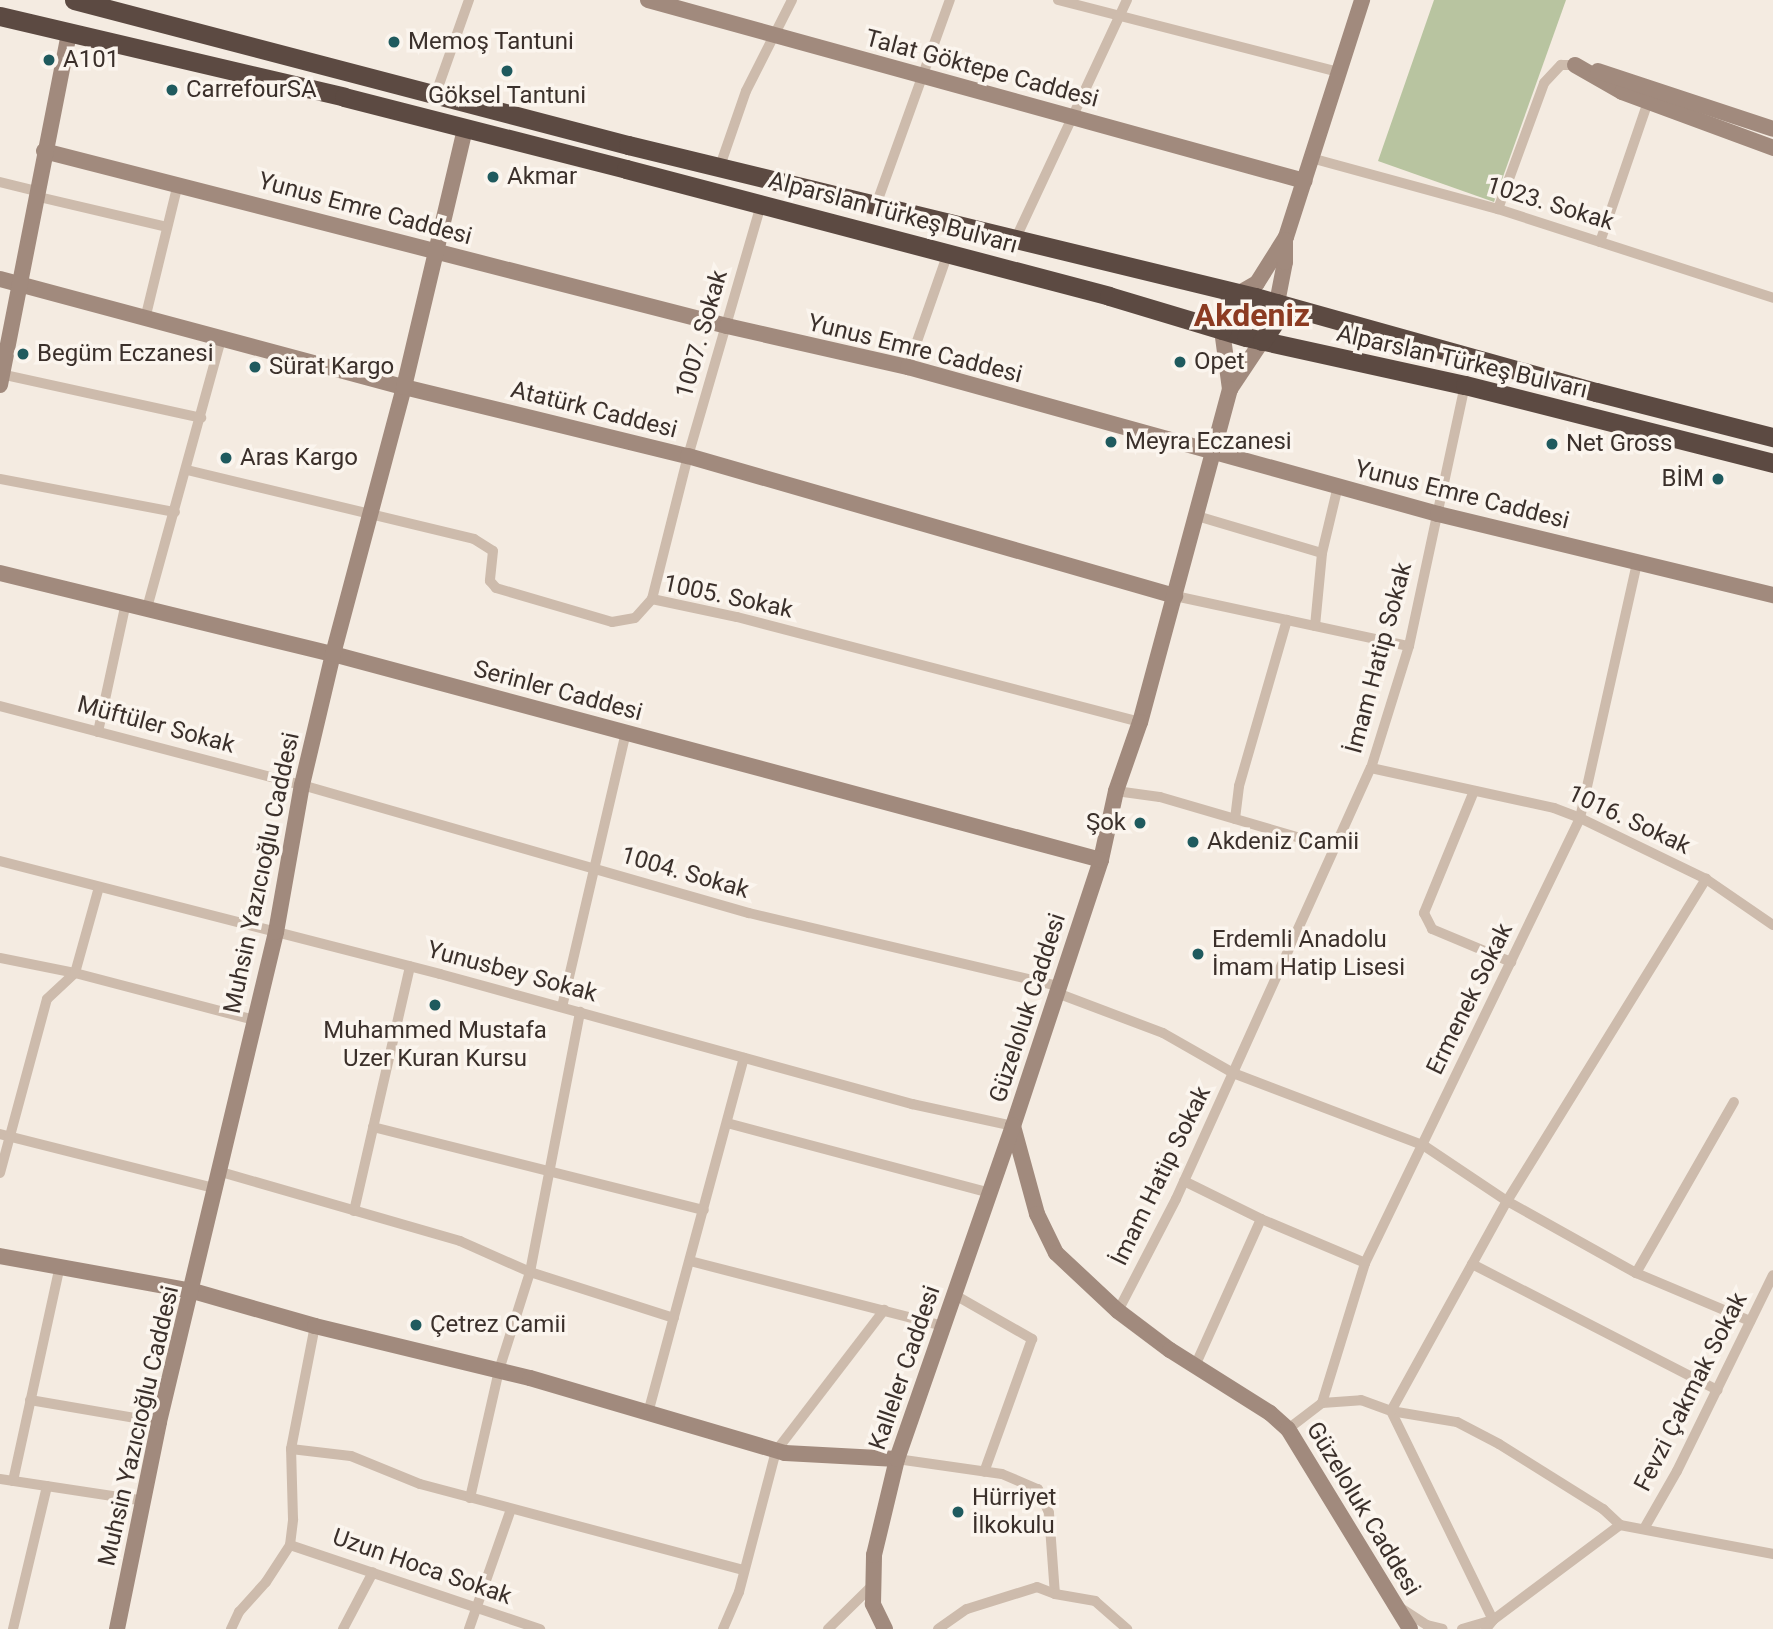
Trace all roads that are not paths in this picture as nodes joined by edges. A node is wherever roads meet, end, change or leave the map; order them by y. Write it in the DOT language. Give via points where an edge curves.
graph roads {
  1 [pos="74,0"];
  2 [pos="469,0"];
  3 [pos="648,0"];
  4 [pos="792,0"];
  5 [pos="950,0"];
  6 [pos="1058,0"];
  7 [pos="1127,0"];
  8 [pos="1356,2"];
  9 [pos="1119,15"];
  10 [pos="0,16"];
  11 [pos="69,32"];
  12 [pos="775,35"];
  13 [pos="1575,65"];
  14 [pos="1339,72"];
  15 [pos="923,76"];
  16 [pos="436,93"];
  17 [pos="1648,102"];
  18 [pos="1072,117"];
  19 [pos="465,129"];
  20 [pos="1773,129"];
  21 [pos="1773,148"];
  22 [pos="44,151"];
  23 [pos="1311,158"];
  24 [pos="720,166"];
  25 [pos="1304,181"];
  26 [pos="0,182"];
  27 [pos="178,184"];
  28 [pos="39,194"];
  29 [pos="761,204"];
  30 [pos="876,205"];
  31 [pos="1498,209"];
  32 [pos="167,227"];
  33 [pos="1286,237"];
  34 [pos="1015,240"];
  35 [pos="1600,242"];
  36 [pos="438,252"];
  37 [pos="948,253"];
  38 [pos="0,279"];
  39 [pos="19,283"];
  40 [pos="1238,293"];
  41 [pos="1773,298"];
  42 [pos="1277,303"];
  43 [pos="145,319"];
  44 [pos="727,326"];
  45 [pos="1222,330"];
  46 [pos="221,340"];
  47 [pos="1262,341"];
  48 [pos="908,368"];
  49 [pos="1,378"];
  50 [pos="1465,385"];
  51 [pos="404,387"];
  52 [pos="1230,389"];
  53 [pos="201,418"];
  54 [pos="1773,437"];
  55 [pos="1215,453"];
  56 [pos="688,456"];
  57 [pos="1773,463"];
  58 [pos="187,470"];
  59 [pos="0,479"];
  60 [pos="1338,486"];
  61 [pos="175,512"];
  62 [pos="1438,514"];
  63 [pos="371,516"];
  64 [pos="1197,516"];
  65 [pos="1322,553"];
  66 [pos="1636,562"];
  67 [pos="0,573"];
  68 [pos="1773,595"];
  69 [pos="1175,596"];
  70 [pos="652,598"];
  71 [pos="125,603"];
  72 [pos="146,608"];
  73 [pos="1287,620"];
  74 [pos="1315,626"];
  75 [pos="1409,646"];
  76 [pos="333,654"];
  77 [pos="0,706"];
  78 [pos="1140,722"];
  79 [pos="98,732"];
  80 [pos="626,733"];
  81 [pos="1371,768"];
  82 [pos="302,785"];
  83 [pos="1116,791"];
  84 [pos="1474,791"];
  85 [pos="1580,818"];
  86 [pos="1235,820"];
  87 [pos="1334,848"];
  88 [pos="1101,860"];
  89 [pos="0,861"];
  90 [pos="593,869"];
  91 [pos="1706,880"];
  92 [pos="99,887"];
  93 [pos="1773,925"];
  94 [pos="276,932"];
  95 [pos="0,958"];
  96 [pos="1511,961"];
  97 [pos="410,966"];
  98 [pos="75,973"];
  99 [pos="1058,990"];
  100 [pos="562,1007"];
  101 [pos="580,1012"];
  102 [pos="254,1020"];
  103 [pos="744,1058"];
  104 [pos="1233,1073"];
  105 [pos="1734,1102"];
  106 [pos="727,1123"];
  107 [pos="1013,1126"];
  108 [pos="373,1127"];
  109 [pos="4,1135"];
  110 [pos="1423,1145"];
  111 [pos="550,1170"];
  112 [pos="220,1172"];
  113 [pos="0,1173"];
  114 [pos="1184,1181"];
  115 [pos="217,1189"];
  116 [pos="990,1193"];
  117 [pos="1507,1201"];
  118 [pos="704,1210"];
  119 [pos="354,1211"];
  120 [pos="1261,1219"];
  121 [pos="0,1256"];
  122 [pos="690,1261"];
  123 [pos="1365,1264"];
  124 [pos="1472,1264"];
  125 [pos="60,1265"];
  126 [pos="530,1272"];
  127 [pos="1636,1273"];
  128 [pos="1773,1275"];
  129 [pos="193,1291"];
  130 [pos="955,1295"];
  131 [pos="884,1310"];
  132 [pos="1118,1311"];
  133 [pos="674,1318"];
  134 [pos="1750,1321"];
  135 [pos="315,1326"];
  136 [pos="944,1326"];
  137 [pos="1195,1366"];
  138 [pos="499,1370"];
  139 [pos="1717,1390"];
  140 [pos="30,1400"];
  141 [pos="1322,1403"];
  142 [pos="1391,1411"];
  143 [pos="648,1413"];
  144 [pos="159,1422"];
  145 [pos="1288,1429"];
  146 [pos="291,1449"];
  147 [pos="776,1451"];
  148 [pos="897,1459"];
  149 [pos="984,1472"];
  150 [pos="0,1479"];
  151 [pos="13,1481"];
  152 [pos="47,1486"];
  153 [pos="470,1498"];
  154 [pos="145,1501"];
  155 [pos="511,1508"];
  156 [pos="1619,1525"];
  157 [pos="1645,1527"];
  158 [pos="290,1545"];
  159 [pos="1773,1554"];
  160 [pos="744,1570"];
  161 [pos="373,1572"];
  162 [pos="873,1585"];
  163 [pos="1055,1594"];
  164 [pos="1393,1603"];
  165 [pos="476,1609"];
  166 [pos="1489,1625"];
  167 [pos="13,1629"];
  168 [pos="117,1629"];
  169 [pos="231,1629"];
  170 [pos="343,1629"];
  171 [pos="470,1629"];
  172 [pos="540,1629"];
  173 [pos="723,1629"];
  174 [pos="828,1629"];
  175 [pos="885,1629"];
  176 [pos="938,1629"];
  177 [pos="1127,1629"];
  178 [pos="1410,1629"];
  179 [pos="1443,1629"];
  180 [pos="1462,1629"];
  1 -- 16 [label="highway, Alparslan Türkeş Bulvarı"];
  2 -- 16 [label="street"];
  3 -- 12 [label="street, Talat Göktepe Caddesi"];
  4 -- 12 [label="street"];
  5 -- 15 [label="street"];
  6 -- 9 [label="street"];
  7 -- 9 [label="street"];
  8 -- 14 [label="street"];
  9 -- 14 [label="street"];
  9 -- 18 [label="street"];
  10 -- 11 [label="highway, Alparslan Türkeş Bulvarı"];
  11 -- 19 [label="highway, Alparslan Türkeş Bulvarı"];
  11 -- 22 [label="street"];
  12 -- 15 [label="street, Talat Göktepe Caddesi"];
  12 -- 24 [label="street" via="746,91"];
  13 -- 17 [label="street"];
  13 -- 20 [label="street"];
  13 -- 31 [label="street" via="1561,65 1544,83"];
  14 -- 23 [label="street"];
  15 -- 18 [label="street, Talat Göktepe Caddesi"];
  15 -- 30 [label="street"];
  16 -- 24 [label="highway, Alparslan Türkeş Bulvarı"];
  17 -- 21 [label="street"];
  17 -- 35 [label="street"];
  18 -- 25 [label="street, Talat Göktepe Caddesi"];
  18 -- 34 [label="street"];
  19 -- 29 [label="highway, Alparslan Türkeş Bulvarı"];
  19 -- 36 [label="street, Muhsin Yazıcıoğlu Caddesi"];
  22 -- 27 [label="street, Yunus Emre Caddesi"];
  22 -- 28 [label="street"];
  23 -- 25 [label="street"];
  23 -- 31 [label="street, 1023. Sokak"];
  24 -- 30 [label="highway, Alparslan Türkeş Bulvarı"];
  25 -- 33 [label="street"];
  26 -- 28 [label="street"];
  27 -- 32 [label="street"];
  27 -- 36 [label="street, Yunus Emre Caddesi"];
  28 -- 32 [label="street"];
  28 -- 39 [label="street"];
  29 -- 37 [label="highway, Alparslan Türkeş Bulvarı"];
  29 -- 44 [label="street, 1007. Sokak"];
  30 -- 34 [label="highway, Alparslan Türkeş Bulvarı"];
  31 -- 35 [label="street, 1023. Sokak"];
  32 -- 43 [label="street"];
  33 -- 40 [label="street" via="1257,283"];
  33 -- 42 [label="street"];
  34 -- 40 [label="highway, Alparslan Türkeş Bulvarı"];
  35 -- 41 [label="street, 1023. Sokak"];
  36 -- 44 [label="street, Yunus Emre Caddesi"];
  36 -- 51 [label="street, Muhsin Yazıcıoğlu Caddesi"];
  37 -- 45 [label="highway, Alparslan Türkeş Bulvarı"];
  37 -- 48 [label="street"];
  38 -- 39 [label="street, Atatürk Caddesi"];
  39 -- 43 [label="street, Atatürk Caddesi"];
  39 -- 49 [label="street"];
  40 -- 42 [label="highway, Alparslan Türkeş Bulvarı"];
  40 -- 45 [label="highway" via="1224,309"];
  42 -- 47 [label="highway" via="1273,323"];
  42 -- 54 [label="highway, Alparslan Türkeş Bulvarı"];
  43 -- 46 [label="street, Atatürk Caddesi"];
  44 -- 48 [label="street, Yunus Emre Caddesi"];
  44 -- 56 [label="street, 1007. Sokak"];
  45 -- 47 [label="highway, Alparslan Türkeş Bulvarı"];
  45 -- 52 [label="street, Güzeloluk Caddesi"];
  46 -- 51 [label="street, Atatürk Caddesi"];
  46 -- 53 [label="street"];
  47 -- 50 [label="highway, Alparslan Türkeş Bulvarı"];
  47 -- 52 [label="street, Güzeloluk Caddesi"];
  48 -- 55 [label="street, Yunus Emre Caddesi"];
  49 -- 53 [label="street"];
  50 -- 57 [label="highway, Alparslan Türkeş Bulvarı"];
  50 -- 62 [label="street, İmam Hatip Sokak"];
  51 -- 56 [label="street, Atatürk Caddesi"];
  51 -- 63 [label="street, Muhsin Yazıcıoğlu Caddesi"];
  52 -- 55 [label="street, Güzeloluk Caddesi"];
  53 -- 58 [label="street"];
  55 -- 60 [label="street, Yunus Emre Caddesi"];
  55 -- 64 [label="street, Güzeloluk Caddesi"];
  56 -- 69 [label="street, Atatürk Caddesi"];
  56 -- 70 [label="street, 1007. Sokak"];
  58 -- 61 [label="street"];
  58 -- 63 [label="street, 1005. Sokak"];
  59 -- 61 [label="street"];
  60 -- 62 [label="street, Yunus Emre Caddesi"];
  60 -- 65 [label="street"];
  61 -- 72 [label="street"];
  62 -- 66 [label="street, Yunus Emre Caddesi"];
  62 -- 75 [label="street, İmam Hatip Sokak"];
  63 -- 70 [label="street, 1005. Sokak" via="474,538 493,551 490,581 496,587 612,622 635,618"];
  63 -- 76 [label="street, Muhsin Yazıcıoğlu Caddesi"];
  64 -- 65 [label="street"];
  64 -- 69 [label="street, Güzeloluk Caddesi"];
  65 -- 74 [label="street"];
  66 -- 68 [label="street, Yunus Emre Caddesi"];
  66 -- 85 [label="street, Ermenek Sokak"];
  67 -- 71 [label="street, Serinler Caddesi"];
  69 -- 73 [label="street"];
  69 -- 78 [label="street, Güzeloluk Caddesi"];
  70 -- 78 [label="street, 1005. Sokak"];
  71 -- 72 [label="street, Serinler Caddesi"];
  71 -- 79 [label="street"];
  72 -- 76 [label="street, Serinler Caddesi"];
  73 -- 74 [label="street"];
  73 -- 86 [label="street" via="1240,786"];
  74 -- 75 [label="street"];
  75 -- 81 [label="street, İmam Hatip Sokak"];
  76 -- 80 [label="street, Serinler Caddesi"];
  76 -- 82 [label="street, Muhsin Yazıcıoğlu Caddesi"];
  77 -- 79 [label="street, Müftüler Sokak"];
  78 -- 83 [label="street, Güzeloluk Caddesi"];
  79 -- 82 [label="street, Müftüler Sokak"];
  80 -- 88 [label="street, Serinler Caddesi"];
  80 -- 90 [label="street"];
  81 -- 84 [label="street, 1016. Sokak"];
  81 -- 87 [label="street, İmam Hatip Sokak"];
  82 -- 90 [label="street, 1004. Sokak"];
  82 -- 94 [label="street, Muhsin Yazıcıoğlu Caddesi"];
  83 -- 86 [label="street" via="1160,797"];
  83 -- 88 [label="street, Güzeloluk Caddesi"];
  84 -- 85 [label="street, 1016. Sokak"];
  84 -- 96 [label="street" via="1424,913 1432,929"];
  85 -- 91 [label="street, 1016. Sokak"];
  85 -- 96 [label="street, Ermenek Sokak"];
  86 -- 87 [label="street"];
  87 -- 104 [label="street, İmam Hatip Sokak"];
  88 -- 99 [label="street, Güzeloluk Caddesi"];
  89 -- 92 [label="street, Yunusbey Sokak"];
  90 -- 99 [label="street, 1004. Sokak" via="749,914"];
  90 -- 100 [label="street"];
  91 -- 93 [label="street, 1016. Sokak"];
  91 -- 117 [label="street"];
  92 -- 94 [label="street, Yunusbey Sokak"];
  92 -- 98 [label="street"];
  94 -- 97 [label="street, Yunusbey Sokak"];
  94 -- 102 [label="street, Muhsin Yazıcıoğlu Caddesi"];
  95 -- 98 [label="street"];
  96 -- 110 [label="street, Ermenek Sokak"];
  97 -- 100 [label="street, Yunusbey Sokak"];
  97 -- 108 [label="street"];
  98 -- 102 [label="street"];
  98 -- 109 [label="street" via="47,999"];
  99 -- 104 [label="street, 1004. Sokak" via="1163,1033"];
  99 -- 107 [label="street, Güzeloluk Caddesi"];
  100 -- 101 [label="street, Yunusbey Sokak"];
  101 -- 103 [label="street, Yunusbey Sokak"];
  101 -- 111 [label="street"];
  102 -- 112 [label="street, Muhsin Yazıcıoğlu Caddesi"];
  103 -- 106 [label="street"];
  103 -- 107 [label="street, Yunusbey Sokak"];
  104 -- 110 [label="street, 1004. Sokak"];
  104 -- 114 [label="street, İmam Hatip Sokak"];
  105 -- 127 [label="street"];
  106 -- 116 [label="street"];
  106 -- 118 [label="street"];
  107 -- 116 [label="street, Kalleler Caddesi"];
  107 -- 132 [label="street, Güzeloluk Caddesi" via="1037,1214 1056,1253"];
  108 -- 111 [label="street"];
  108 -- 119 [label="street"];
  109 -- 113 [label="street"];
  109 -- 115 [label="street"];
  110 -- 117 [label="street, 1004. Sokak"];
  110 -- 123 [label="street, Ermenek Sokak"];
  111 -- 118 [label="street"];
  111 -- 126 [label="street"];
  112 -- 115 [label="street, Muhsin Yazıcıoğlu Caddesi"];
  112 -- 119 [label="street"];
  114 -- 120 [label="street"];
  114 -- 132 [label="street, İmam Hatip Sokak"];
  115 -- 129 [label="street, Muhsin Yazıcıoğlu Caddesi"];
  116 -- 130 [label="street, Kalleler Caddesi"];
  117 -- 124 [label="street"];
  117 -- 127 [label="street, 1004. Sokak"];
  118 -- 122 [label="street"];
  119 -- 126 [label="street" via="460,1241"];
  120 -- 123 [label="street"];
  120 -- 137 [label="street"];
  121 -- 125 [label="street"];
  122 -- 131 [label="street"];
  122 -- 133 [label="street"];
  123 -- 141 [label="street, Ermenek Sokak"];
  124 -- 139 [label="street"];
  124 -- 142 [label="street"];
  125 -- 129 [label="street"];
  125 -- 140 [label="street"];
  126 -- 133 [label="street"];
  126 -- 138 [label="street"];
  127 -- 134 [label="street, 1004. Sokak"];
  128 -- 134 [label="street, Fevzi Çakmak Sokak"];
  129 -- 135 [label="street"];
  129 -- 144 [label="street, Muhsin Yazıcıoğlu Caddesi"];
  130 -- 136 [label="street, Kalleler Caddesi"];
  130 -- 149 [label="street" via="1032,1339"];
  131 -- 136 [label="street"];
  131 -- 147 [label="street"];
  132 -- 137 [label="street, Güzeloluk Caddesi"];
  133 -- 143 [label="street"];
  134 -- 139 [label="street, Fevzi Çakmak Sokak"];
  135 -- 138 [label="street"];
  135 -- 146 [label="street"];
  136 -- 148 [label="street, Kalleler Caddesi"];
  137 -- 145 [label="street, Güzeloluk Caddesi"];
  138 -- 143 [label="street"];
  138 -- 153 [label="street"];
  139 -- 157 [label="street, Fevzi Çakmak Sokak"];
  140 -- 144 [label="street"];
  140 -- 151 [label="street"];
  141 -- 142 [label="street" via="1361,1400"];
  141 -- 145 [label="street"];
  142 -- 156 [label="street" via="1457,1422 1603,1509"];
  142 -- 166 [label="street"];
  143 -- 147 [label="street"];
  144 -- 154 [label="street, Muhsin Yazıcıoğlu Caddesi"];
  145 -- 164 [label="street, Güzeloluk Caddesi"];
  146 -- 153 [label="street" via="351,1456"];
  146 -- 158 [label="street"];
  147 -- 148 [label="street"];
  147 -- 160 [label="street"];
  148 -- 149 [label="street"];
  148 -- 162 [label="street, Kalleler Caddesi" via="874,1555"];
  149 -- 163 [label="street" via="1038,1489 1049,1513"];
  150 -- 151 [label="street"];
  151 -- 152 [label="street"];
  152 -- 154 [label="street"];
  152 -- 167 [label="street"];
  153 -- 155 [label="street"];
  154 -- 168 [label="street, Muhsin Yazıcıoğlu Caddesi"];
  155 -- 160 [label="street"];
  155 -- 165 [label="street"];
  156 -- 157 [label="street"];
  156 -- 166 [label="street"];
  157 -- 159 [label="street"];
  158 -- 161 [label="street, Uzun Hoca Sokak"];
  158 -- 169 [label="street"];
  160 -- 173 [label="street"];
  161 -- 165 [label="street, Uzun Hoca Sokak"];
  161 -- 170 [label="street"];
  162 -- 174 [label="street"];
  162 -- 175 [label="street, Kalleler Caddesi" via="873,1604"];
  163 -- 176 [label="street" via="1037,1587 967,1609"];
  163 -- 177 [label="street" via="1095,1601"];
  164 -- 178 [label="street, Güzeloluk Caddesi"];
  164 -- 179 [label="street" via="1426,1625"];
  165 -- 171 [label="street"];
  165 -- 172 [label="street, Uzun Hoca Sokak"];
  166 -- 180 [label="street"];
}
